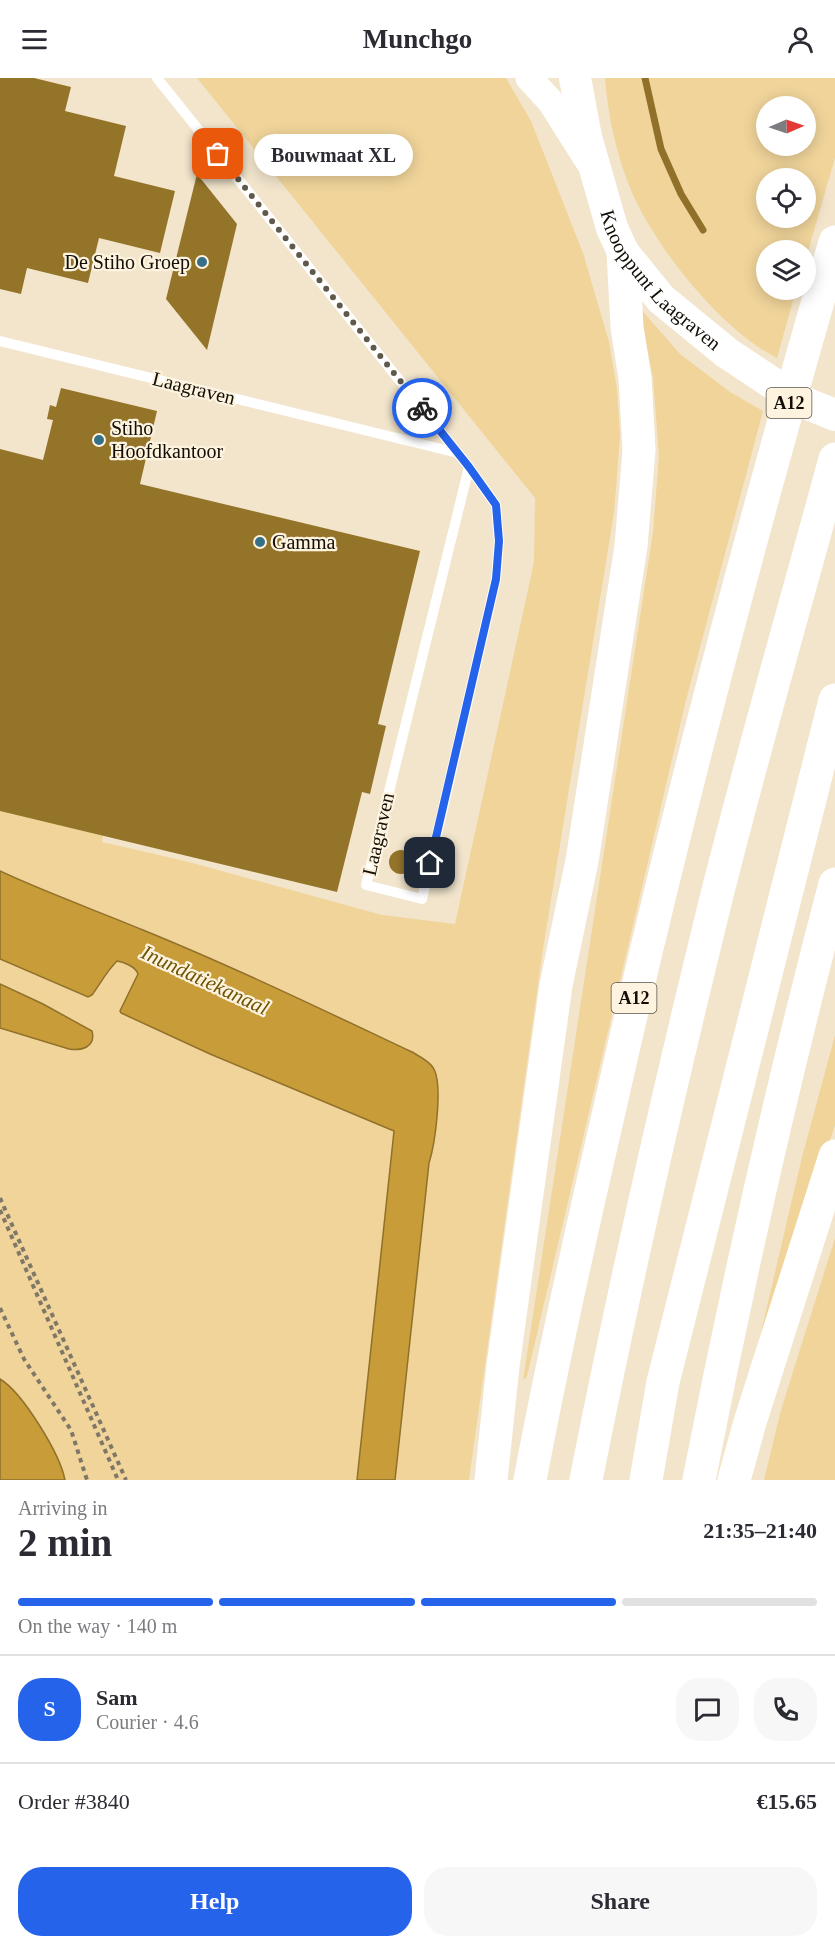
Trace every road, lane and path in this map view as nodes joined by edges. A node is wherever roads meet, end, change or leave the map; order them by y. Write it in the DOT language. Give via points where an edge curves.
graph roads {
  1 [pos="157,78"];
  2 [pos="529,78"];
  3 [pos="575,78"];
  4 [pos="597,176"];
  5 [pos="835,242"];
  6 [pos="623,252"];
  7 [pos="0,341"];
  8 [pos="835,415"];
  9 [pos="458,453"];
  10 [pos="835,459"];
  11 [pos="469,467"];
  12 [pos="835,700"];
  13 [pos="835,884"];
  14 [pos="835,1155"];
  15 [pos="0,1198"];
  16 [pos="0,1210"];
  17 [pos="0,1308"];
  18 [pos="87,1480"];
  19 [pos="118,1480"];
  20 [pos="126,1480"];
  21 [pos="491,1480"];
  22 [pos="530,1480"];
  23 [pos="586,1480"];
  24 [pos="646,1480"];
  25 [pos="699,1480"];
  26 [pos="734,1480"];
  1 -- 9 [label="lane, Laagraven"];
  2 -- 4 [label="main road" via="551,102"];
  3 -- 4 [label="main road, Knooppunt Laagraven"];
  4 -- 6 [label="main road, Knooppunt Laagraven"];
  5 -- 22 [label="highway, A12" via="756,520 652,919 554,1353"];
  6 -- 8 [label="main road, Knooppunt Laagraven" via="661,299 727,354 798,400"];
  6 -- 21 [label="highway" via="638,418 637,498 582,861 556,985"];
  7 -- 9 [label="lane, Laagraven"];
  9 -- 11 [label="lane, Laagraven"];
  10 -- 23 [label="highway" via="711,923 658,1140"];
  11 -- 11 [label="lane, Laagraven" via="366,885 422,899 496,579 496,505"];
  12 -- 24 [label="highway" via="663,1382"];
  13 -- 25 [label="highway" via="768,1156"];
  14 -- 26 [label="highway"];
  15 -- 20 [label="path"];
  16 -- 19 [label="path"];
  17 -- 18 [label="path" via="24,1359 71,1430"];
}
